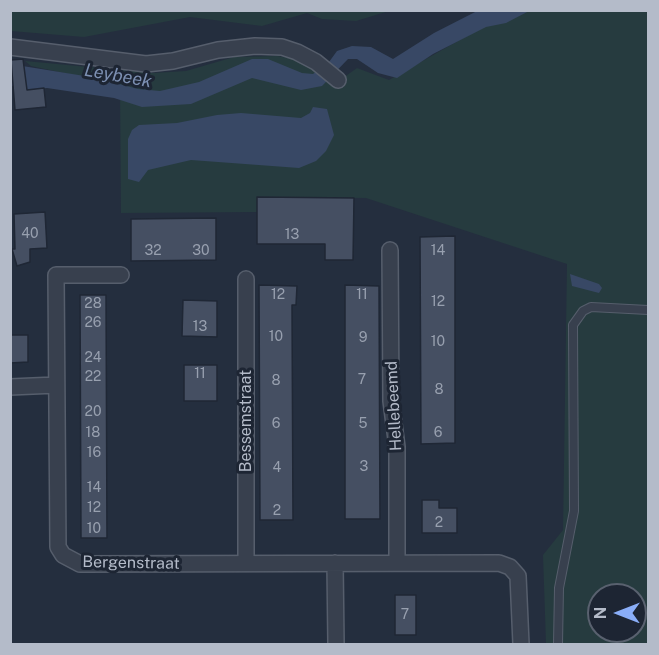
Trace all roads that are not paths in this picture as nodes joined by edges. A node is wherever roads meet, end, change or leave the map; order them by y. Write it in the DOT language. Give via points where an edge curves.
graph roads {
  1 [pos="10,47"];
  2 [pos="338,81"];
  3 [pos="390,250"];
  4 [pos="121,275"];
  5 [pos="246,279"];
  6 [pos="648,310"];
  7 [pos="56,385"];
  8 [pos="10,387"];
  9 [pos="246,563"];
  10 [pos="335,563"];
  11 [pos="397,563"];
  12 [pos="336,645"];
  13 [pos="520,645"];
  14 [pos="558,645"];
  1 -- 2 [label="street" via="146,64 173,62 218,50 282,47 316,62"];
  3 -- 11 [label="street, Hellebeemd"];
  4 -- 7 [label="street, Bergenstraat" via="56,276"];
  5 -- 9 [label="street, Bessemstraat"];
  6 -- 14 [label="lane" via="591,307 573,325 574,511 560,588"];
  7 -- 8 [label="street"];
  7 -- 9 [label="street, Bergenstraat" via="58,547 63,555 80,564"];
  9 -- 10 [label="street, Bergenstraat"];
  10 -- 11 [label="street, Bergenstraat"];
  10 -- 12 [label="street"];
  11 -- 13 [label="street, Bergenstraat" via="499,562 510,567 518,576 520,590"];
}
